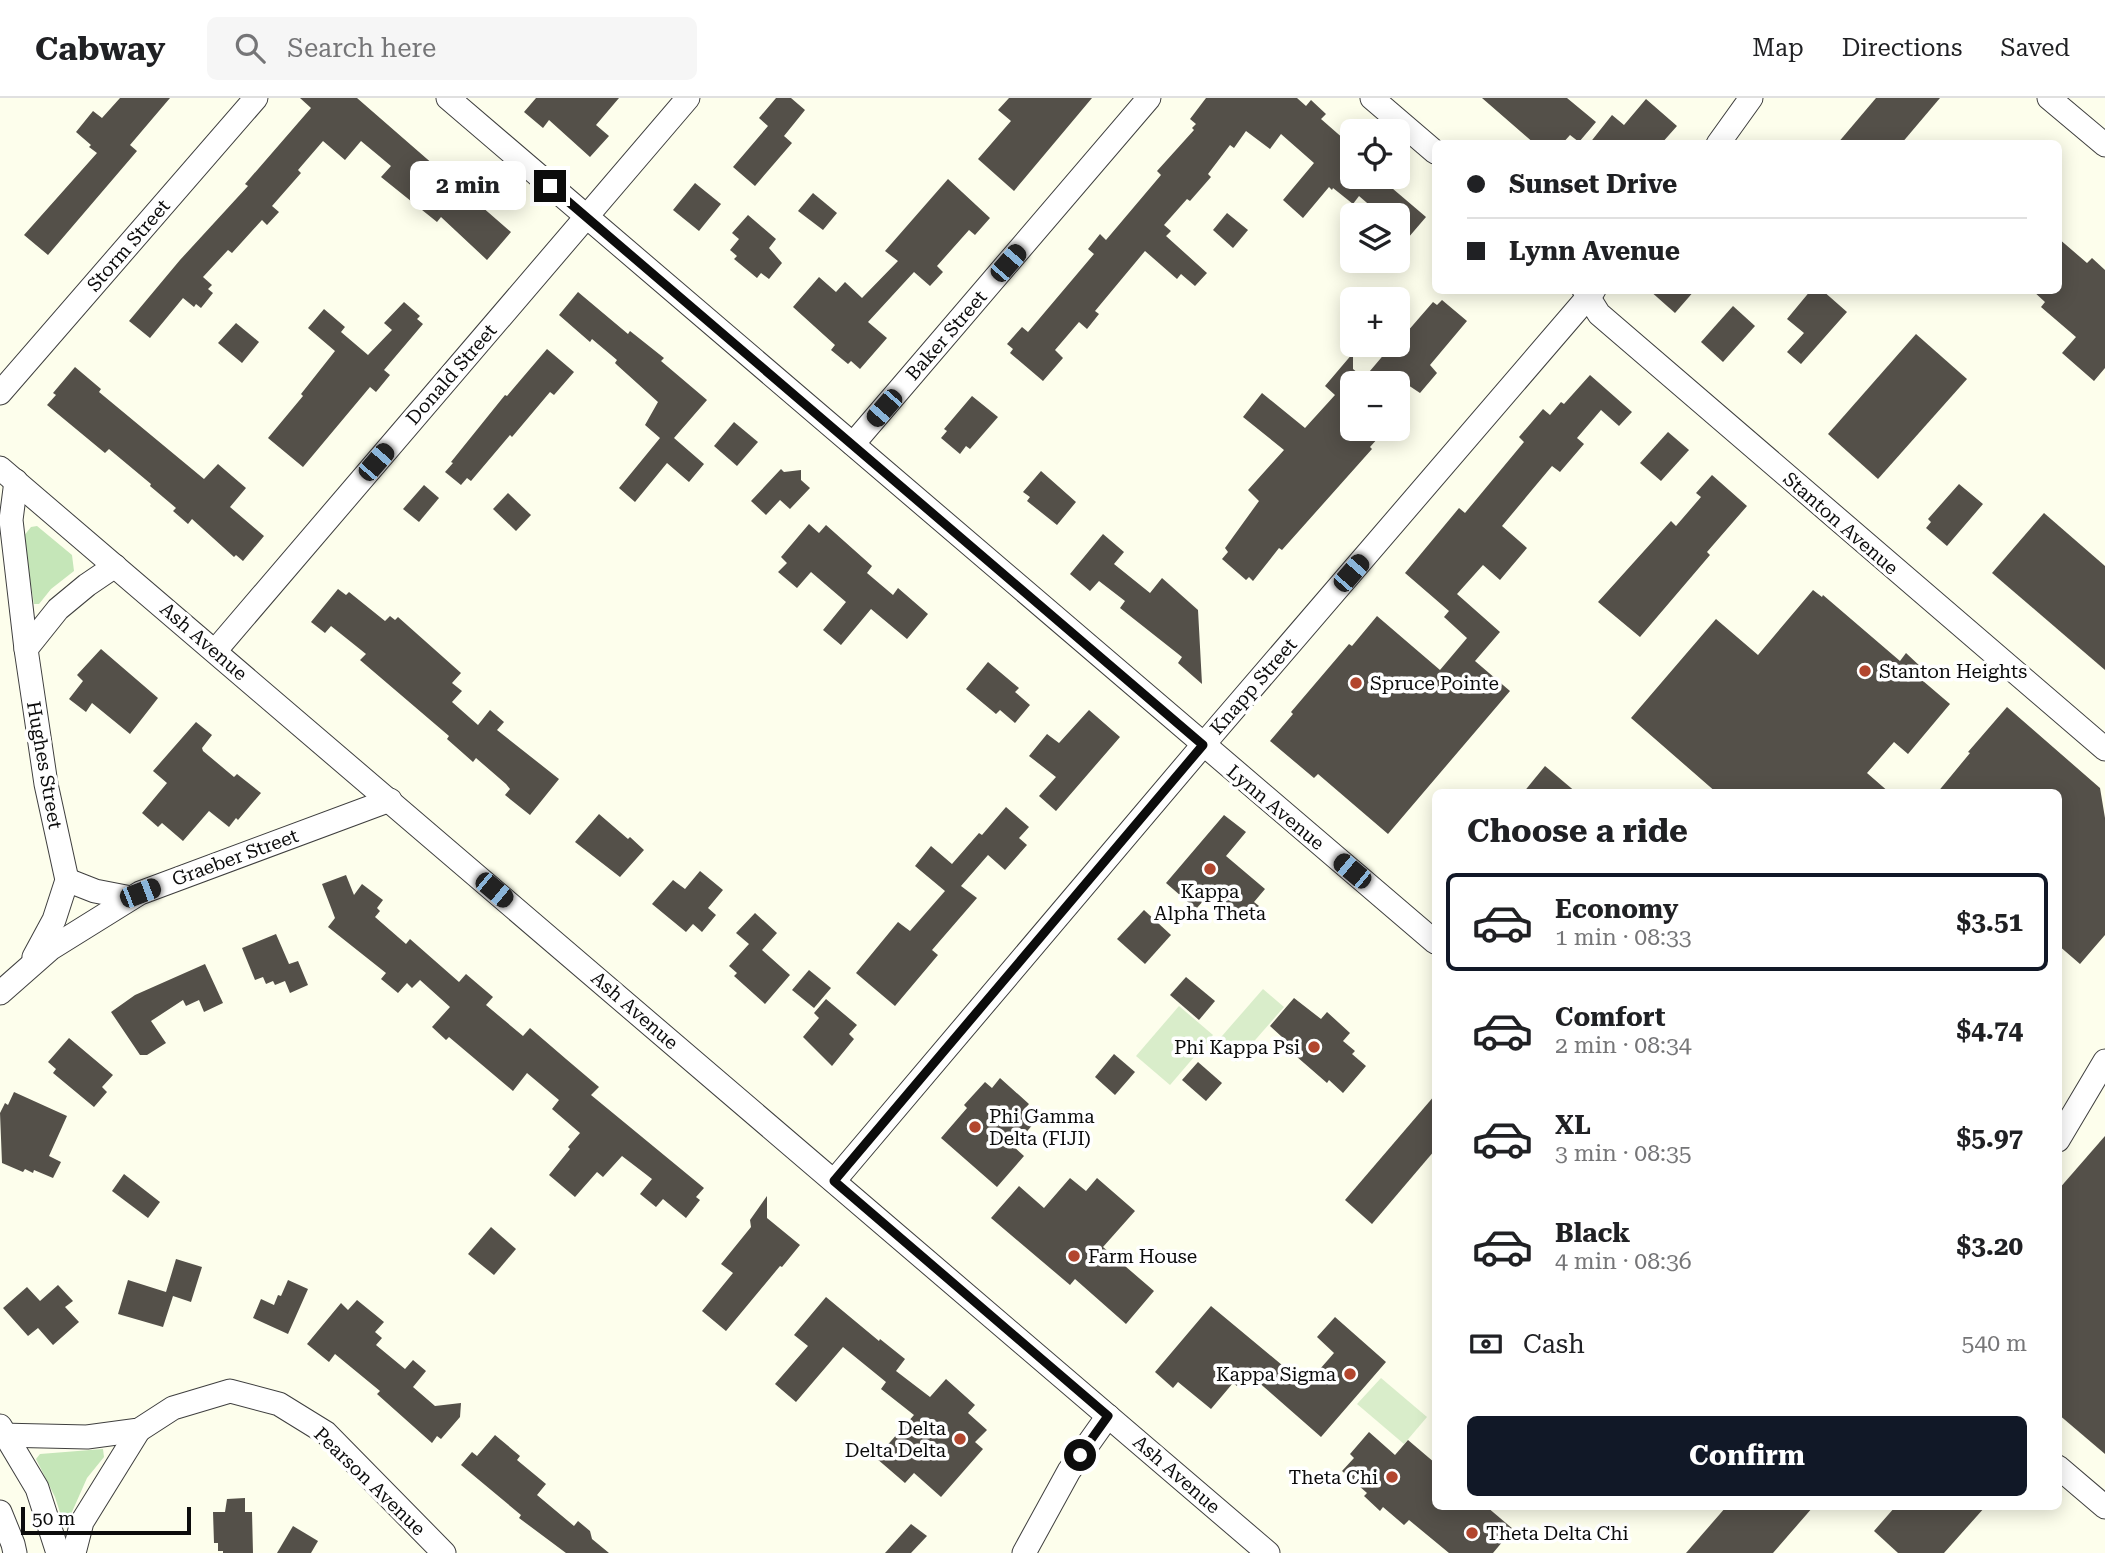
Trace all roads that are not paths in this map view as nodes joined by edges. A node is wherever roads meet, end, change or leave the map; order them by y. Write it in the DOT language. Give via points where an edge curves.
graph roads {
  1 [pos="256,98"];
  2 [pos="448,98"];
  3 [pos="688,98"];
  4 [pos="1149,98"];
  5 [pos="1372,98"];
  6 [pos="1751,98"];
  7 [pos="2049,98"];
  8 [pos="1720,140"];
  9 [pos="2105,145"];
  10 [pos="1432,149"];
  11 [pos="586,217"];
  12 [pos="1587,294"];
  13 [pos="1588,294"];
  14 [pos="0,393"];
  15 [pos="853,444"];
  16 [pos="8,474"];
  17 [pos="115,566"];
  18 [pos="26,649"];
  19 [pos="215,651"];
  20 [pos="1203,745"];
  21 [pos="2105,749"];
  22 [pos="390,800"];
  23 [pos="67,880"];
  24 [pos="131,898"];
  25 [pos="1432,939"];
  26 [pos="29,967"];
  27 [pos="0,993"];
  28 [pos="2105,1062"];
  29 [pos="2062,1133"];
  30 [pos="834,1181"];
  31 [pos="1108,1416"];
  32 [pos="139,1430"];
  33 [pos="2,1432"];
  34 [pos="2062,1470"];
  35 [pos="2105,1507"];
  36 [pos="0,1512"];
  37 [pos="15,1553"];
  38 [pos="58,1553"];
  39 [pos="74,1553"];
  40 [pos="444,1553"];
  41 [pos="1024,1553"];
  42 [pos="1268,1553"];
  1 -- 14 [label="street, Storm Street"];
  2 -- 11 [label="street, Lynn Avenue"];
  3 -- 11 [label="street, Donald Street"];
  4 -- 15 [label="street, Baker Street"];
  5 -- 10 [label="street"];
  6 -- 8 [label="street"];
  7 -- 9 [label="street"];
  11 -- 15 [label="street, Lynn Avenue"];
  11 -- 19 [label="street, Donald Street"];
  12 -- 20 [label="street, Knapp Street"];
  13 -- 21 [label="street, Stanton Avenue" via="1598,314"];
  15 -- 20 [label="street, Lynn Avenue"];
  16 -- 17 [label="street, Ash Avenue"];
  16 -- 18 [label="street, Hughes Street"];
  17 -- 18 [label="street" via="58,609"];
  17 -- 19 [label="street, Ash Avenue"];
  18 -- 23 [label="street, Hughes Street" via="46,784"];
  19 -- 22 [label="street, Ash Avenue"];
  20 -- 25 [label="street, Lynn Avenue"];
  20 -- 30 [label="street, Knapp Street"];
  22 -- 24 [label="street, Graeber Street"];
  22 -- 30 [label="street, Ash Avenue"];
  23 -- 24 [label="street"];
  23 -- 26 [label="street" via="54,920"];
  24 -- 26 [label="street, Graeber Street"];
  26 -- 27 [label="street"];
  28 -- 29 [label="street"];
  30 -- 31 [label="street, Ash Avenue"];
  31 -- 41 [label="street" via="1069,1471"];
  31 -- 42 [label="street, Ash Avenue"];
  32 -- 33 [label="street, Pearson Avenue" via="87,1437"];
  32 -- 39 [label="street, Pearson Avenue" via="82,1522"];
  32 -- 40 [label="street, Pearson Avenue" via="173,1408 230,1391 279,1404 326,1433"];
  33 -- 38 [label="street" via="37,1488"];
  34 -- 35 [label="street"];
  36 -- 37 [label="street"];
}
